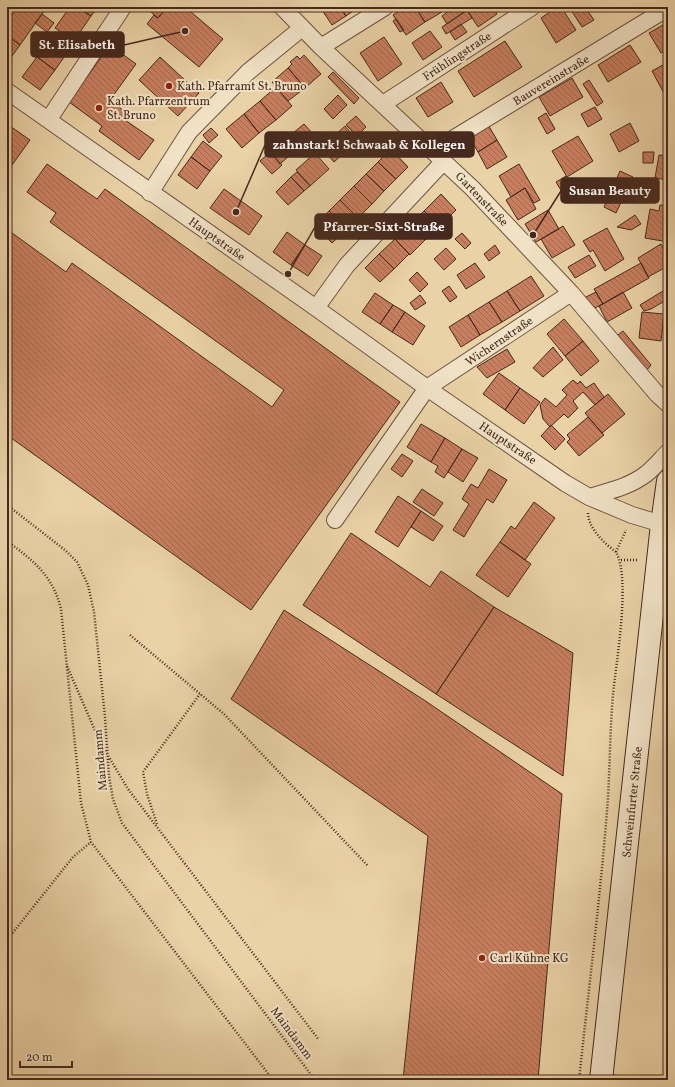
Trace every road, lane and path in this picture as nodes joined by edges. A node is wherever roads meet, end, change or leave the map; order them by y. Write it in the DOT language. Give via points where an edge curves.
graph roads {
  1 [pos="123,7"];
  2 [pos="282,7"];
  3 [pos="385,7"];
  4 [pos="532,7"];
  5 [pos="668,8"];
  6 [pos="302,28"];
  7 [pos="321,47"];
  8 [pos="7,91"];
  9 [pos="383,104"];
  10 [pos="48,119"];
  11 [pos="439,156"];
  12 [pos="150,193"];
  13 [pos="571,293"];
  14 [pos="316,308"];
  15 [pos="427,388"];
  16 [pos="668,404"];
  17 [pos="668,452"];
  18 [pos="668,481"];
  19 [pos="589,497"];
  20 [pos="7,505"];
  21 [pos="632,515"];
  22 [pos="335,520"];
  23 [pos="665,525"];
  24 [pos="7,541"];
  25 [pos="616,552"];
  26 [pos="668,597"];
  27 [pos="651,620"];
  28 [pos="130,635"];
  29 [pos="66,662"];
  30 [pos="200,694"];
  31 [pos="108,757"];
  32 [pos="158,826"];
  33 [pos="91,842"];
  34 [pos="368,866"];
  35 [pos="7,940"];
  36 [pos="319,1040"];
  37 [pos="607,1079"];
  38 [pos="273,1080"];
  39 [pos="315,1080"];
  40 [pos="579,1080"];
  1 -- 10 [label="street"];
  2 -- 6 [label="street, Gartenstraße"];
  3 -- 7 [label="street"];
  4 -- 9 [label="street, Frühlingstraße"];
  5 -- 11 [label="street, Bauvereinstraße"];
  6 -- 7 [label="street, Gartenstraße"];
  6 -- 12 [label="street" via="248,72 189,132"];
  7 -- 9 [label="street, Gartenstraße"];
  8 -- 10 [label="street, Hauptstraße"];
  9 -- 11 [label="street, Gartenstraße"];
  10 -- 12 [label="street, Hauptstraße"];
  11 -- 13 [label="street, Gartenstraße"];
  11 -- 14 [label="street, Bauvereinstraße" via="347,265"];
  12 -- 14 [label="street, Hauptstraße"];
  13 -- 15 [label="street, Wichernstraße"];
  13 -- 16 [label="street, Gartenstraße"];
  14 -- 15 [label="street, Hauptstraße"];
  15 -- 19 [label="street, Hauptstraße"];
  15 -- 22 [label="street"];
  17 -- 19 [label="street" via="647,474 634,482 618,490"];
  18 -- 23 [label="main road, Schweinfurter Straße"];
  19 -- 21 [label="street, Hauptstraße"];
  19 -- 25 [label="path" via="588,516 593,529"];
  20 -- 31 [label="path, Maindamm" via="65,550 77,562 88,585 94,612"];
  21 -- 23 [label="street, Hauptstraße"];
  21 -- 25 [label="path"];
  23 -- 27 [label="main road, Schweinfurter Straße"];
  24 -- 29 [label="path" via="40,568 53,585 61,610"];
  25 -- 40 [label="path" via="621,560 620,628 613,696 608,798"];
  26 -- 27 [label="main road"];
  27 -- 37 [label="main road, Schweinfurter Straße"];
  28 -- 30 [label="path"];
  29 -- 31 [label="path"];
  29 -- 33 [label="path" via="81,803"];
  30 -- 32 [label="path" via="144,772 147,794"];
  30 -- 34 [label="path" via="224,714"];
  31 -- 32 [label="path" via="128,789"];
  31 -- 39 [label="path, Maindamm" via="113,799 122,822"];
  32 -- 36 [label="path"];
  33 -- 35 [label="path" via="73,857"];
  33 -- 38 [label="path"];
}
